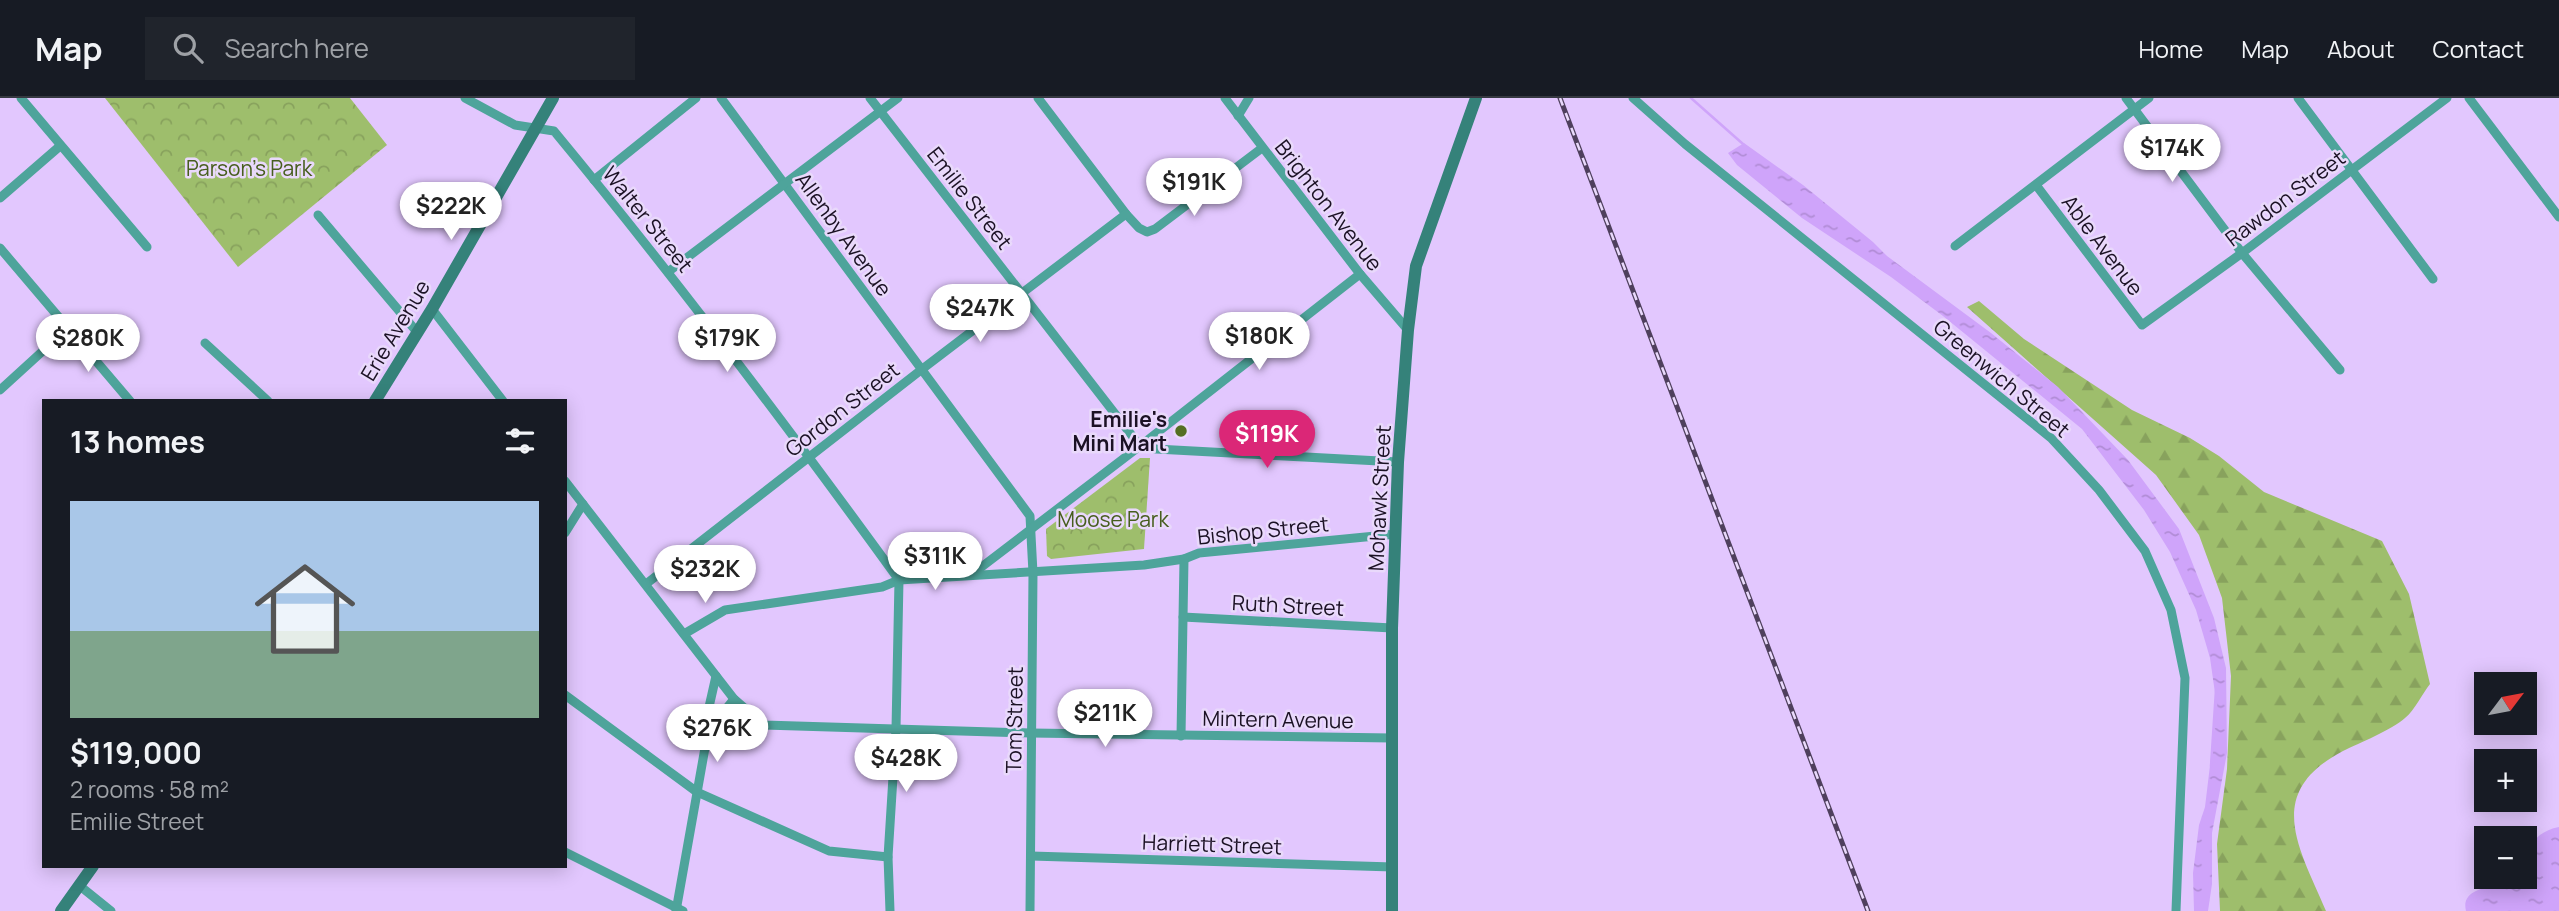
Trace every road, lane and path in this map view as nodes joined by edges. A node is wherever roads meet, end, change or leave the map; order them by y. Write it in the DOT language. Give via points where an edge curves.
graph roads {
  1 [pos="22,98"];
  2 [pos="465,98"];
  3 [pos="553,98"];
  4 [pos="696,98"];
  5 [pos="721,98"];
  6 [pos="870,98"];
  7 [pos="898,98"];
  8 [pos="1038,98"];
  9 [pos="1225,98"];
  10 [pos="1249,98"];
  11 [pos="1476,98"];
  12 [pos="1633,98"];
  13 [pos="2126,98"];
  14 [pos="2149,98"];
  15 [pos="2298,98"];
  16 [pos="2447,98"];
  17 [pos="2469,98"];
  18 [pos="2134,109"];
  19 [pos="880,111"];
  20 [pos="1238,116"];
  21 [pos="536,127"];
  22 [pos="60,146"];
  23 [pos="1262,148"];
  24 [pos="2351,169"];
  25 [pos="594,180"];
  26 [pos="785,183"];
  27 [pos="2036,186"];
  28 [pos="0,198"];
  29 [pos="1126,214"];
  30 [pos="318,215"];
  31 [pos="2559,217"];
  32 [pos="1955,246"];
  33 [pos="147,247"];
  34 [pos="0,248"];
  35 [pos="2242,253"];
  36 [pos="668,272"];
  37 [pos="1360,274"];
  38 [pos="2433,279"];
  39 [pos="1022,294"];
  40 [pos="432,309"];
  41 [pos="2142,325"];
  42 [pos="68,328"];
  43 [pos="1408,330"];
  44 [pos="417,332"];
  45 [pos="205,343"];
  46 [pos="920,370"];
  47 [pos="2340,370"];
  48 [pos="0,390"];
  49 [pos="128,399"];
  50 [pos="266,399"];
  51 [pos="376,399"];
  52 [pos="501,399"];
  53 [pos="1140,446"];
  54 [pos="810,457"];
  55 [pos="1398,462"];
  56 [pos="567,484"];
  57 [pos="583,504"];
  58 [pos="567,530"];
  59 [pos="1032,530"];
  60 [pos="1396,534"];
  61 [pos="1184,559"];
  62 [pos="1033,573"];
  63 [pos="970,576"];
  64 [pos="899,580"];
  65 [pos="646,584"];
  66 [pos="1183,617"];
  67 [pos="1392,628"];
  68 [pos="684,634"];
  69 [pos="716,676"];
  70 [pos="567,696"];
  71 [pos="734,699"];
  72 [pos="896,729"];
  73 [pos="708,731"];
  74 [pos="1030,733"];
  75 [pos="1181,736"];
  76 [pos="1392,738"];
  77 [pos="697,792"];
  78 [pos="567,853"];
  79 [pos="888,856"];
  80 [pos="1031,856"];
  81 [pos="1392,867"];
  82 [pos="92,868"];
  83 [pos="80,886"];
  84 [pos="678,910"];
  85 [pos="61,911"];
  86 [pos="111,911"];
  87 [pos="890,911"];
  88 [pos="1030,911"];
  89 [pos="1392,911"];
  90 [pos="2176,911"];
  1 -- 22 [label="street"];
  2 -- 21 [label="street, Walter Street" via="514,125"];
  3 -- 21 [label="street, Erie Avenue"];
  4 -- 25 [label="street"];
  5 -- 26 [label="street, Allenby Avenue"];
  6 -- 19 [label="street, Emilie Street"];
  7 -- 19 [label="street"];
  8 -- 29 [label="street"];
  9 -- 20 [label="street, Brighton Avenue"];
  10 -- 20 [label="street"];
  11 -- 43 [label="street, Mohawk Street" via="1416,266"];
  12 -- 90 [label="street, Greenwich Street" via="2051,438 2099,490 2145,551 2171,610 2185,678"];
  13 -- 18 [label="street"];
  14 -- 18 [label="street"];
  15 -- 24 [label="street"];
  16 -- 24 [label="street, Rawdon Street"];
  17 -- 31 [label="street"];
  18 -- 27 [label="street"];
  18 -- 35 [label="street"];
  19 -- 26 [label="street"];
  19 -- 39 [label="street, Emilie Street"];
  20 -- 23 [label="street, Brighton Avenue"];
  21 -- 25 [label="street, Walter Street" via="554,131"];
  21 -- 40 [label="street, Erie Avenue"];
  22 -- 28 [label="street"];
  22 -- 33 [label="street"];
  23 -- 29 [label="street" via="1155,229 1143,230"];
  23 -- 37 [label="street, Brighton Avenue"];
  24 -- 35 [label="street, Rawdon Street"];
  24 -- 38 [label="street"];
  25 -- 36 [label="street, Walter Street"];
  26 -- 36 [label="street"];
  26 -- 46 [label="street, Allenby Avenue"];
  27 -- 32 [label="street"];
  27 -- 41 [label="street, Able Avenue"];
  29 -- 39 [label="street, Gordon Street"];
  30 -- 44 [label="street"];
  34 -- 42 [label="street"];
  35 -- 41 [label="street, Rawdon Street"];
  35 -- 47 [label="street"];
  36 -- 54 [label="street, Walter Street"];
  37 -- 43 [label="street, Brighton Avenue"];
  37 -- 53 [label="street"];
  39 -- 46 [label="street, Gordon Street"];
  39 -- 53 [label="street, Emilie Street"];
  40 -- 44 [label="street, Erie Avenue"];
  40 -- 52 [label="street"];
  42 -- 48 [label="street"];
  42 -- 49 [label="street"];
  43 -- 55 [label="street, Mohawk Street"];
  44 -- 51 [label="street, Erie Avenue"];
  45 -- 50 [label="street"];
  46 -- 54 [label="street, Gordon Street"];
  46 -- 59 [label="street, Allenby Avenue" via="1030,516"];
  53 -- 55 [label="street"];
  53 -- 59 [label="street"];
  54 -- 64 [label="street, Walter Street"];
  54 -- 65 [label="street, Gordon Street"];
  55 -- 60 [label="street, Mohawk Street"];
  56 -- 57 [label="street, Mintern Avenue"];
  57 -- 58 [label="street"];
  57 -- 65 [label="street, Mintern Avenue"];
  59 -- 62 [label="street, Tom Street"];
  59 -- 63 [label="street"];
  60 -- 61 [label="street, Bishop Street" via="1199,553"];
  60 -- 67 [label="street, Mohawk Street"];
  61 -- 62 [label="street, Bishop Street"];
  61 -- 66 [label="street"];
  62 -- 63 [label="street, Bishop Street"];
  62 -- 74 [label="street, Tom Street"];
  63 -- 64 [label="street, Bishop Street"];
  64 -- 68 [label="street, Bishop Street" via="882,587 725,610"];
  64 -- 72 [label="street"];
  65 -- 68 [label="street, Mintern Avenue"];
  66 -- 67 [label="street, Ruth Street"];
  66 -- 75 [label="street"];
  67 -- 76 [label="street, Mohawk Street"];
  68 -- 69 [label="street, Mintern Avenue"];
  69 -- 71 [label="street, Mintern Avenue"];
  69 -- 73 [label="street"];
  70 -- 77 [label="street"];
  71 -- 72 [label="street, Mintern Avenue" via="764,724"];
  71 -- 73 [label="street"];
  72 -- 74 [label="street, Mintern Avenue"];
  72 -- 79 [label="street"];
  73 -- 77 [label="street"];
  74 -- 75 [label="street, Mintern Avenue"];
  74 -- 80 [label="street, Tom Street"];
  75 -- 76 [label="street, Mintern Avenue"];
  76 -- 81 [label="street, Mohawk Street"];
  77 -- 79 [label="street" via="829,851"];
  77 -- 84 [label="street"];
  78 -- 84 [label="street"];
  79 -- 87 [label="street"];
  80 -- 81 [label="street, Harriett Street"];
  80 -- 88 [label="street, Tom Street"];
  81 -- 89 [label="street, Mohawk Street"];
  82 -- 83 [label="street"];
  83 -- 85 [label="street"];
  83 -- 86 [label="street"];
}
